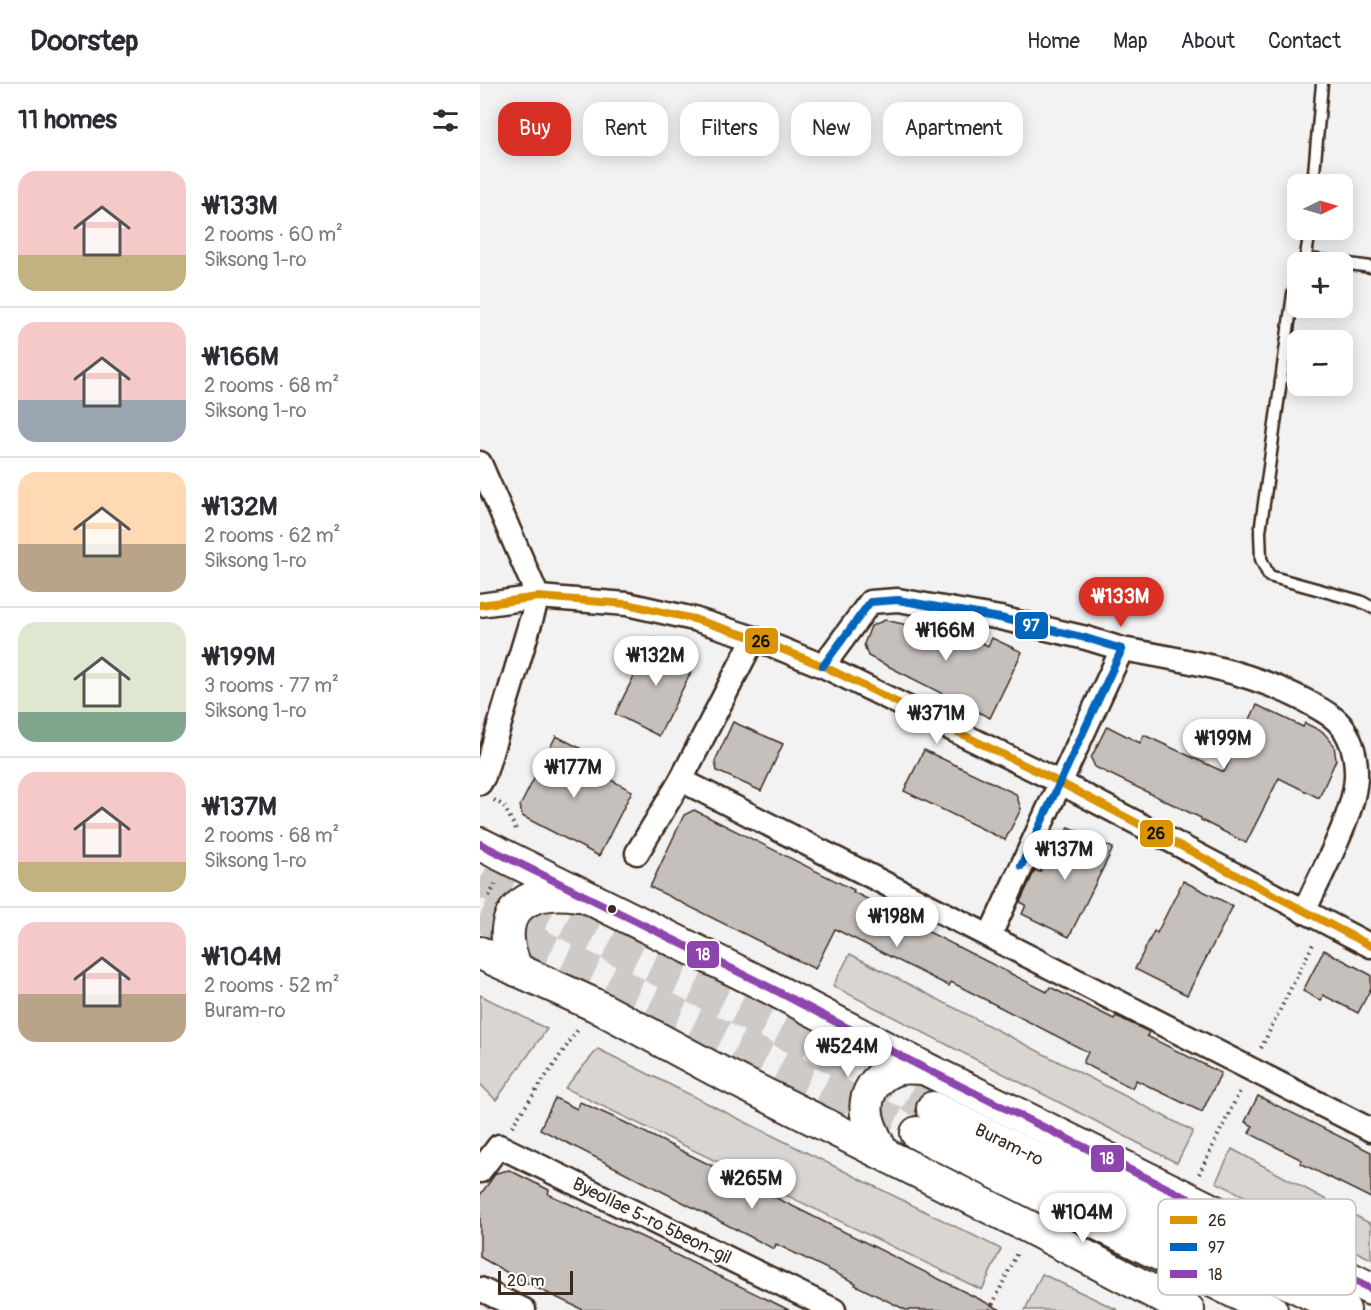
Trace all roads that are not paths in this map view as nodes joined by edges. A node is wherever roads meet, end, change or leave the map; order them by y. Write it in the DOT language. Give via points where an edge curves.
graph roads {
  1 [pos="1322,84"];
  2 [pos="1314,174"];
  3 [pos="1353,265"];
  4 [pos="1371,267"];
  5 [pos="1290,318"];
  6 [pos="480,463"];
  7 [pos="538,597"];
  8 [pos="480,605"];
  9 [pos="1371,608"];
  10 [pos="754,638"];
  11 [pos="1122,649"];
  12 [pos="823,666"];
  13 [pos="681,780"];
  14 [pos="1059,782"];
  15 [pos="480,783"];
  16 [pos="480,844"];
  17 [pos="637,853"];
  18 [pos="582,896"];
  19 [pos="1304,912"];
  20 [pos="990,935"];
  21 [pos="1371,946"];
  22 [pos="480,952"];
  23 [pos="517,970"];
  24 [pos="924,1068"];
  25 [pos="1371,1130"];
  26 [pos="882,1152"];
  27 [pos="480,1171"];
  28 [pos="1189,1199"];
  29 [pos="1158,1226"];
  30 [pos="1158,1248"];
  31 [pos="1356,1282"];
  32 [pos="480,1289"];
  33 [pos="1371,1289"];
  34 [pos="1158,1294"];
  35 [pos="1159,1295"];
  36 [pos="1244,1295"];
  37 [pos="1311,1295"];
  38 [pos="524,1310"];
  39 [pos="834,1310"];
  40 [pos="1188,1310"];
  41 [pos="1271,1310"];
  42 [pos="1344,1310"];
  1 -- 2 [label="lane"];
  3 -- 4 [label="lane"];
  5 -- 9 [label="lane" via="1260,532 1260,559 1269,576"];
  6 -- 7 [label="street"];
  7 -- 8 [label="street"];
  7 -- 10 [label="street" via="627,604"];
  7 -- 15 [label="street"];
  10 -- 12 [label="street"];
  10 -- 13 [label="street"];
  11 -- 12 [label="street" via="1000,618 898,600 870,602"];
  11 -- 14 [label="street"];
  11 -- 19 [label="street" via="1226,670 1281,687 1338,721 1350,740 1356,771 1352,806"];
  12 -- 14 [label="street"];
  13 -- 17 [label="street"];
  13 -- 20 [label="street"];
  14 -- 19 [label="street"];
  14 -- 20 [label="street"];
  16 -- 18 [label="street"];
  18 -- 23 [label="street" via="560,892 524,901 512,916 506,936"];
  18 -- 24 [label="street"];
  19 -- 21 [label="street"];
  20 -- 25 [label="street"];
  22 -- 23 [label="street"];
  23 -- 26 [label="street" via="595,1005"];
  24 -- 26 [label="street" via="900,1068 882,1075 869,1090 865,1109"];
  24 -- 28 [label="street"];
  26 -- 34 [label="street"];
  27 -- 39 [label="street, Byeollae 5-ro 5beon-gil" via="499,1146"];
  29 -- 30 [label="street, Buram-ro" via="925,1120"];
  31 -- 33 [label="street"];
  32 -- 38 [label="street"];
  35 -- 40 [label="street"];
  36 -- 41 [label="street, Buram-ro"];
  37 -- 42 [label="street, Buram-ro"];
}
